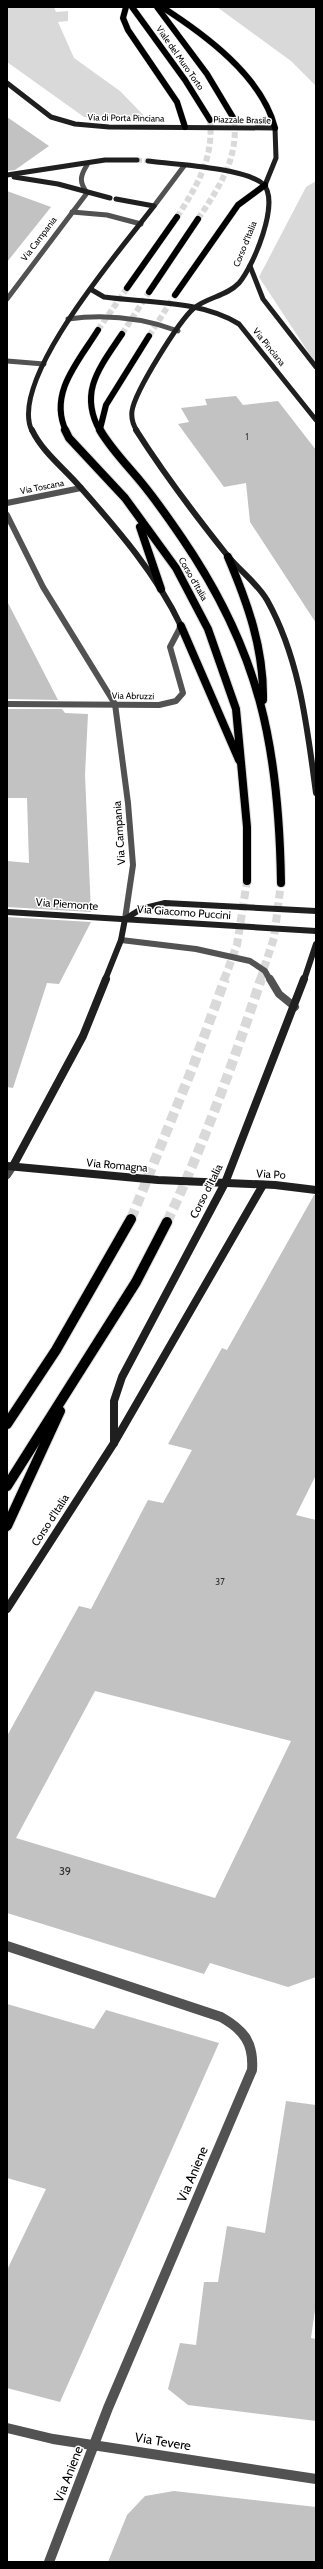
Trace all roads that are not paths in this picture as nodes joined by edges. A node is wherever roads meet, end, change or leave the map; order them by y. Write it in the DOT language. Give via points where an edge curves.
graph roads {
  1 [pos="126,7"];
  2 [pos="132,7"];
  3 [pos="157,7"];
  4 [pos="162,7"];
  5 [pos="7,84"];
  6 [pos="234,119"];
  7 [pos="210,120"];
  8 [pos="185,127"];
  9 [pos="275,128"];
  10 [pos="137,160"];
  11 [pos="148,160"];
  12 [pos="87,165"];
  13 [pos="184,166"];
  14 [pos="7,176"];
  15 [pos="265,185"];
  16 [pos="87,193"];
  17 [pos="110,198"];
  18 [pos="116,199"];
  19 [pos="154,206"];
  20 [pos="72,212"];
  21 [pos="177,217"];
  22 [pos="198,219"];
  23 [pos="141,224"];
  24 [pos="250,266"];
  25 [pos="127,288"];
  26 [pos="92,290"];
  27 [pos="149,292"];
  28 [pos="176,295"];
  29 [pos="7,299"];
  30 [pos="194,308"];
  31 [pos="68,319"];
  32 [pos="98,330"];
  33 [pos="178,332"];
  34 [pos="122,334"];
  35 [pos="149,336"];
  36 [pos="7,361"];
  37 [pos="44,364"];
  38 [pos="316,367"];
  39 [pos="316,420"];
  40 [pos="100,429"];
  41 [pos="81,488"];
  42 [pos="7,503"];
  43 [pos="7,515"];
  44 [pos="137,517"];
  45 [pos="228,557"];
  46 [pos="161,588"];
  47 [pos="181,626"];
  48 [pos="7,704"];
  49 [pos="115,704"];
  50 [pos="262,706"];
  51 [pos="242,768"];
  52 [pos="316,793"];
  53 [pos="247,881"];
  54 [pos="281,883"];
  55 [pos="316,911"];
  56 [pos="7,912"];
  57 [pos="125,919"];
  58 [pos="316,932"];
  59 [pos="121,940"];
  60 [pos="316,944"];
  61 [pos="295,1007"];
  62 [pos="10,1166"];
  63 [pos="7,1175"];
  64 [pos="225,1183"];
  65 [pos="263,1185"];
  66 [pos="316,1190"];
  67 [pos="131,1219"];
  68 [pos="167,1222"];
  69 [pos="78,1372"];
  70 [pos="7,1424"];
  71 [pos="114,1443"];
  72 [pos="7,1486"];
  73 [pos="7,1526"];
  74 [pos="7,1609"];
  75 [pos="7,1946"];
  76 [pos="7,2428"];
  77 [pos="95,2444"];
  78 [pos="316,2479"];
  79 [pos="49,2562"];
  1 -- 8 [label="main road" via="123,18 128,30 177,102"];
  2 -- 7 [label="main road, Viale del Muro Torto" via="185,80"];
  3 -- 6 [label="main road, Viale del Muro Torto" via="207,74"];
  4 -- 9 [label="main road" via="207,36 230,57 270,112"];
  5 -- 8 [label="street, Via di Porta Pinciana" via="51,117 69,122 101,126"];
  8 -- 9 [label="street, Piazzale Brasile"];
  9 -- 15 [label="street, Piazzale Brasile" via="276,158 272,176"];
  10 -- 12 [label="street" via="105,160"];
  11 -- 13 [label="street"];
  12 -- 14 [label="street"];
  12 -- 16 [label="street" via="80,176 81,185"];
  13 -- 15 [label="street" via="233,174"];
  13 -- 19 [label="street"];
  14 -- 16 [label="street" via="58,184"];
  15 -- 24 [label="street, Corso d'Italia" via="270,199 269,208 263,234"];
  15 -- 28 [label="main road" via="238,205"];
  16 -- 17 [label="street"];
  16 -- 20 [label="street, Via Campania"];
  18 -- 19 [label="street"];
  19 -- 23 [label="street"];
  20 -- 23 [label="street" via="107,215"];
  20 -- 29 [label="street, Via Campania"];
  21 -- 25 [label="main road"];
  22 -- 27 [label="main road"];
  23 -- 26 [label="street"];
  24 -- 30 [label="street, Corso d'Italia" via="235,287"];
  24 -- 38 [label="street" via="263,299"];
  26 -- 30 [label="street" via="110,298"];
  26 -- 31 [label="street"];
  30 -- 33 [label="street, Corso d'Italia"];
  30 -- 39 [label="street, Via Pinciana" via="221,314 239,324"];
  31 -- 33 [label="street" via="104,317 152,323"];
  31 -- 37 [label="street"];
  32 -- 44 [label="main road, Corso d'Italia" via="62,388 59,402 62,422 69,438 125,498"];
  33 -- 45 [label="street, Corso d'Italia" via="135,401 132,410 133,425 172,485"];
  34 -- 40 [label="main road, Corso d'Italia" via="92,388 91,410"];
  35 -- 40 [label="main road" via="106,405"];
  36 -- 37 [label="street"];
  37 -- 41 [label="street" via="30,394 27,406 28,421 36,436"];
  40 -- 50 [label="main road, Corso d'Italia" via="111,448 144,485 206,574 235,627"];
  41 -- 42 [label="street, Via Toscana"];
  41 -- 46 [label="street"];
  43 -- 49 [label="street, Via Campania" via="43,587"];
  44 -- 46 [label="main road"];
  44 -- 51 [label="main road, Corso d'Italia" via="176,568 208,630 236,708"];
  45 -- 50 [label="main road" via="256,625 264,675"];
  45 -- 52 [label="street, Corso d'Italia" via="264,594 287,641 304,707"];
  46 -- 47 [label="street"];
  47 -- 49 [label="street, Via Abruzzi" via="170,647 183,690 179,698 159,705"];
  47 -- 51 [label="main road"];
  48 -- 49 [label="street, Via Abruzzi"];
  49 -- 57 [label="street, Via Campania" via="133,864"];
  50 -- 54 [label="main road, Corso d'Italia" via="278,813"];
  51 -- 53 [label="main road, Corso d'Italia" via="247,827"];
  55 -- 57 [label="street, Via Giacomo Puccini" via="165,903 141,909"];
  56 -- 57 [label="street, Via Piemonte"];
  57 -- 58 [label="street, Via Giacomo Puccini"];
  57 -- 59 [label="street, Via Campania"];
  59 -- 61 [label="street" via="203,950 250,961 265,971 278,994"];
  59 -- 62 [label="street, Via Campania" via="83,1036"];
  60 -- 61 [label="street, Corso d'Italia"];
  61 -- 64 [label="street, Corso d'Italia"];
  62 -- 63 [label="street, Via Campania"];
  62 -- 64 [label="street, Via Romagna"];
  64 -- 65 [label="street, Via Po"];
  64 -- 71 [label="street, Corso d'Italia" via="122,1377 114,1401"];
  65 -- 66 [label="street, Via Po"];
  65 -- 71 [label="street, Corso d'Italia"];
  67 -- 70 [label="main road" via="56,1350"];
  68 -- 69 [label="main road" via="136,1282"];
  69 -- 72 [label="main road"];
  69 -- 73 [label="main road"];
  71 -- 74 [label="street, Corso d'Italia"];
  75 -- 77 [label="street, Via Aniene" via="221,2017 237,2026 253,2047 252,2070"];
  76 -- 77 [label="street, Via Tevere"];
  77 -- 78 [label="street, Via Tevere"];
  77 -- 79 [label="street, Via Aniene"];
}
